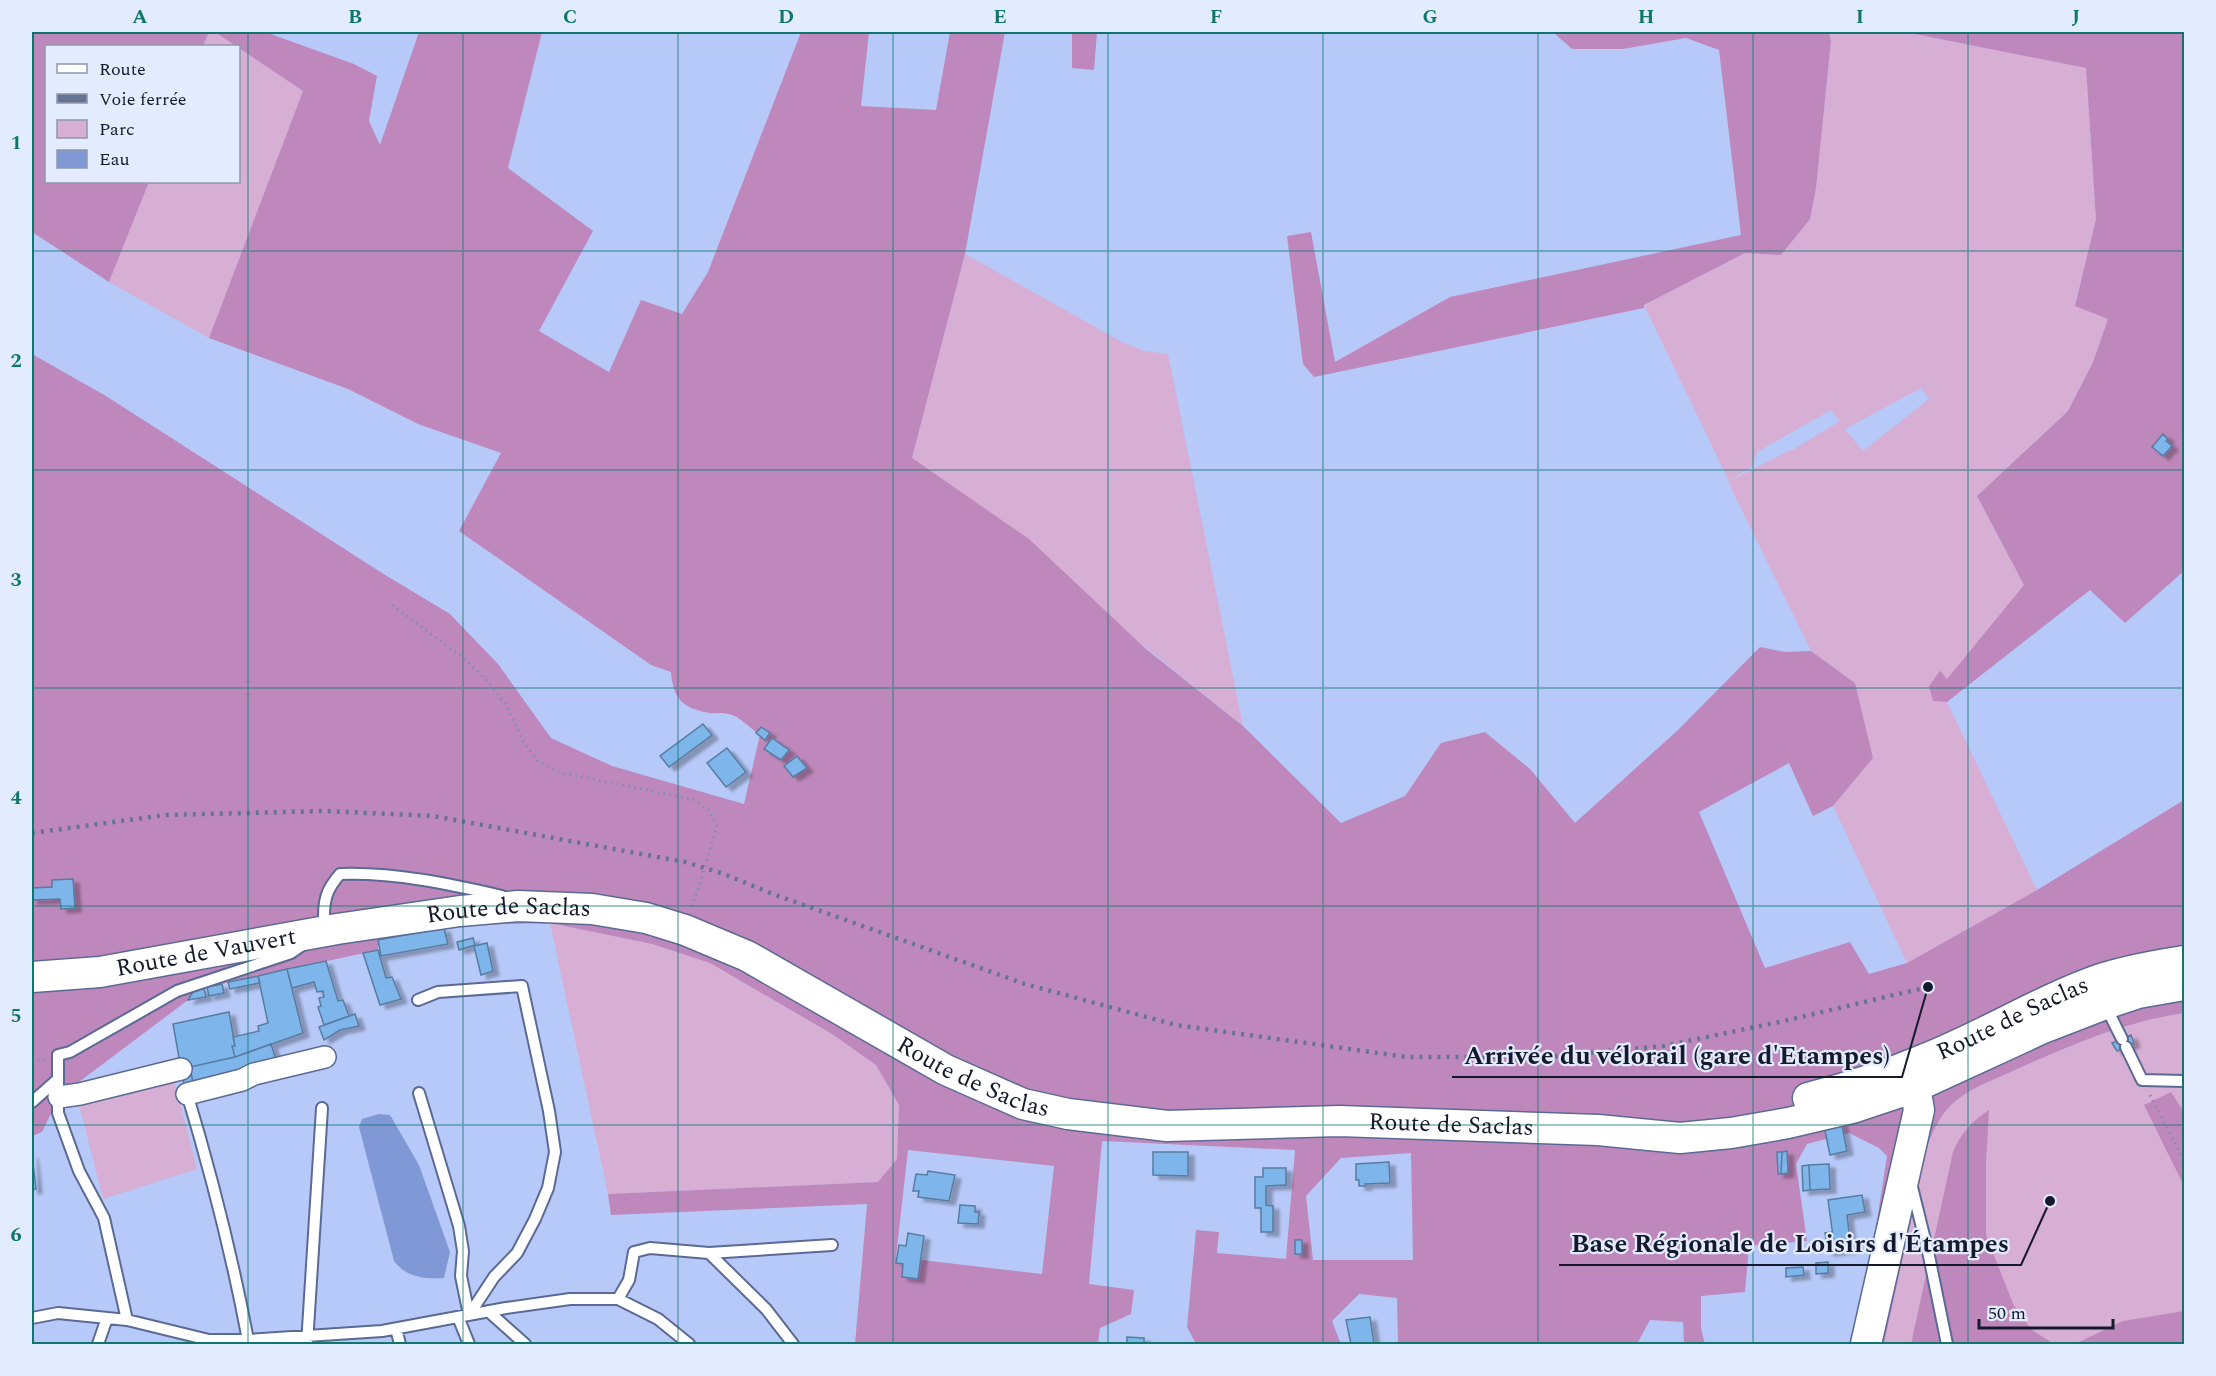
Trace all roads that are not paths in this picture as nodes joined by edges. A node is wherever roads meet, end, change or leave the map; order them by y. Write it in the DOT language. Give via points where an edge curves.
graph roads {
  1 [pos="543,906"];
  2 [pos="379,924"];
  3 [pos="326,926"];
  4 [pos="32,977"];
  5 [pos="2184,979"];
  6 [pos="418,1000"];
  7 [pos="2105,1004"];
  8 [pos="325,1057"];
  9 [pos="1920,1073"];
  10 [pos="2184,1081"];
  11 [pos="184,1082"];
  12 [pos="59,1088"];
  13 [pos="419,1093"];
  14 [pos="32,1102"];
  15 [pos="322,1108"];
  16 [pos="1906,1162"];
  17 [pos="832,1245"];
  18 [pos="710,1253"];
  19 [pos="618,1299"];
  20 [pos="488,1311"];
  21 [pos="464,1316"];
  22 [pos="32,1318"];
  23 [pos="108,1318"];
  24 [pos="127,1320"];
  25 [pos="396,1329"];
  26 [pos="248,1340"];
  27 [pos="308,1340"];
  28 [pos="208,1342"];
  29 [pos="98,1344"];
  30 [pos="400,1344"];
  31 [pos="469,1344"];
  32 [pos="525,1344"];
  33 [pos="689,1344"];
  34 [pos="793,1344"];
  35 [pos="1866,1344"];
  36 [pos="1947,1344"];
  1 -- 2 [label="main road, Route de Saclas" via="460,911"];
  1 -- 3 [label="lane" via="447,884 340,874 324,899"];
  1 -- 9 [label="main road, Route de Saclas" via="646,918 685,930 747,956 956,1075 1023,1104 1068,1114 1167,1126 1339,1121 1598,1130 1680,1138 1731,1133 1852,1108"];
  2 -- 3 [label="main road, Route de Vauvert"];
  3 -- 4 [label="main road, Route de Vauvert" via="100,972"];
  3 -- 12 [label="lane" via="291,953 177,991 70,1052 58,1055"];
  5 -- 7 [label="main road, Route de Saclas"];
  5 -- 9 [label="main road, Route de Saclas" via="2149,967 2103,979 2033,1008"];
  6 -- 21 [label="lane" via="438,992 522,986 555,1152 548,1188 517,1253"];
  7 -- 9 [label="main road, Route de Saclas"];
  7 -- 10 [label="lane" via="2142,1080"];
  8 -- 11 [label="street" via="242,1080"];
  9 -- 16 [label="main road" via="1919,1110"];
  11 -- 12 [label="street" via="80,1094"];
  11 -- 26 [label="lane" via="209,1168"];
  12 -- 14 [label="lane"];
  12 -- 24 [label="lane" via="58,1113 79,1171 104,1218"];
  13 -- 21 [label="lane" via="459,1226"];
  15 -- 27 [label="lane"];
  16 -- 35 [label="main road"];
  16 -- 36 [label="lane"];
  17 -- 18 [label="lane"];
  18 -- 19 [label="lane" via="650,1248 634,1252 629,1280"];
  18 -- 34 [label="lane" via="766,1309"];
  19 -- 20 [label="lane" via="570,1299"];
  19 -- 33 [label="lane" via="657,1319"];
  20 -- 21 [label="lane"];
  20 -- 32 [label="lane"];
  21 -- 25 [label="lane"];
  21 -- 31 [label="lane"];
  22 -- 23 [label="lane" via="58,1313"];
  23 -- 24 [label="lane"];
  23 -- 29 [label="lane"];
  24 -- 28 [label="lane"];
  25 -- 27 [label="lane"];
  25 -- 30 [label="lane"];
  26 -- 27 [label="lane"];
  26 -- 28 [label="lane"];
}
